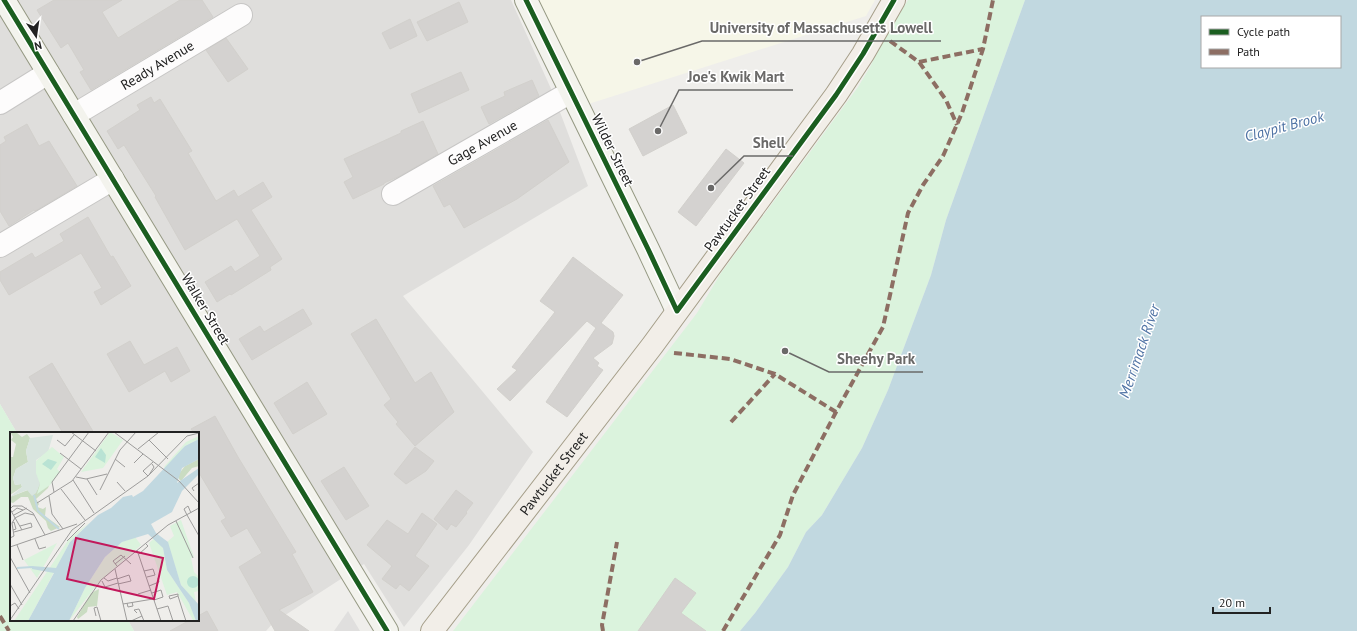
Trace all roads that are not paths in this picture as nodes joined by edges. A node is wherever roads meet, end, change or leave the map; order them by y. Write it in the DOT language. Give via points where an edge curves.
graph roads {
  1 [pos="526,0"];
  2 [pos="894,0"];
  3 [pos="6,1"];
  4 [pos="241,15"];
  5 [pos="48,73"];
  6 [pos="572,92"];
  7 [pos="0,102"];
  8 [pos="74,115"];
  9 [pos="113,179"];
  10 [pos="393,194"];
  11 [pos="0,246"];
  12 [pos="677,311"];
  13 [pos="387,631"];
  14 [pos="432,631"];
  1 -- 6 [label="street, Wilder Street"];
  2 -- 12 [label="main road, Pawtucket Street" via="836,95"];
  3 -- 5 [label="street, Walker Street"];
  4 -- 8 [label="street, Ready Avenue"];
  5 -- 7 [label="street"];
  5 -- 8 [label="street, Walker Street"];
  6 -- 10 [label="street, Gage Avenue"];
  6 -- 12 [label="street, Wilder Street"];
  8 -- 9 [label="street, Walker Street"];
  9 -- 11 [label="street"];
  9 -- 13 [label="street, Walker Street"];
  12 -- 14 [label="main road, Pawtucket Street"];
}
